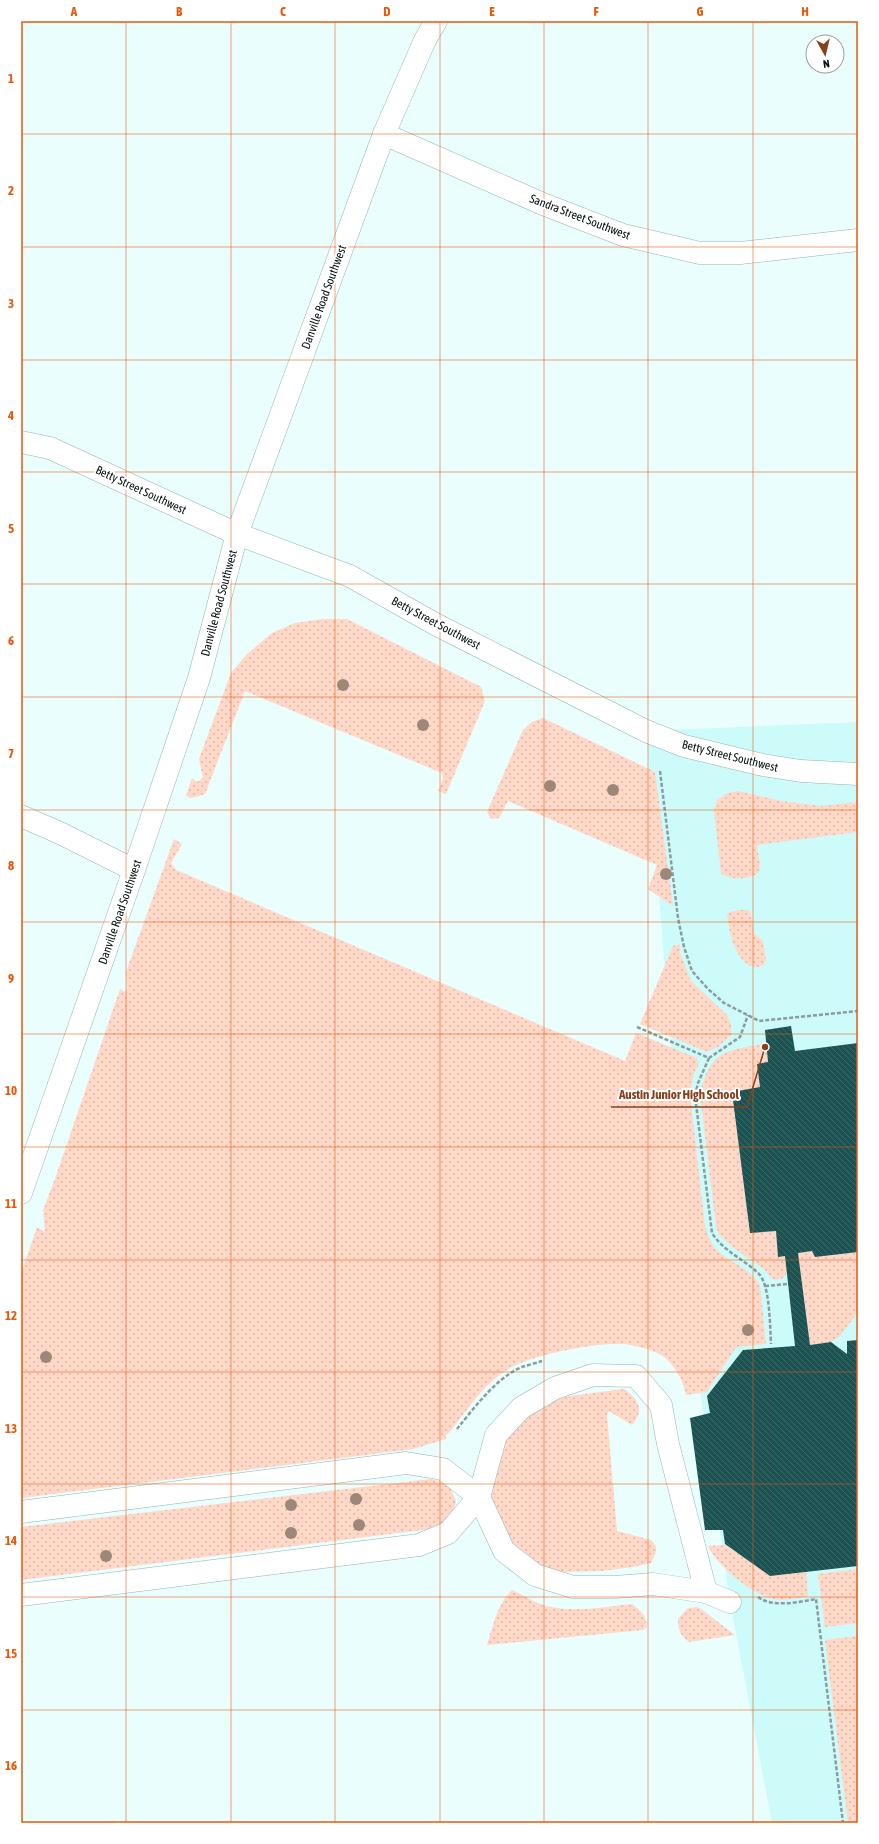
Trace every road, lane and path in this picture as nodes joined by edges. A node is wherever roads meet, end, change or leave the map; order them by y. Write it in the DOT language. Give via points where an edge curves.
graph roads {
  1 [pos="436,21"];
  2 [pos="384,134"];
  3 [pos="858,240"];
  4 [pos="21,442"];
  5 [pos="237,534"];
  6 [pos="660,771"];
  7 [pos="858,774"];
  8 [pos="21,816"];
  9 [pos="134,870"];
  10 [pos="858,1011"];
  11 [pos="748,1015"];
  12 [pos="637,1028"];
  13 [pos="709,1058"];
  14 [pos="21,1193"];
  15 [pos="788,1284"];
  16 [pos="766,1286"];
  17 [pos="771,1344"];
  18 [pos="479,1497"];
  19 [pos="21,1512"];
  20 [pos="706,1592"];
  21 [pos="21,1594"];
  22 [pos="730,1602"];
  1 -- 2 [label="street, Danville Road Southwest" via="425,40"];
  2 -- 3 [label="street, Sandra Street Southwest" via="543,204 623,235 700,253 740,254"];
  2 -- 5 [label="street, Danville Road Southwest"];
  4 -- 5 [label="street, Betty Street Southwest" via="50,448"];
  5 -- 7 [label="street, Betty Street Southwest" via="350,576 435,624 646,732 684,746 763,765 801,771"];
  5 -- 9 [label="street, Danville Road Southwest" via="198,678"];
  6 -- 11 [label="path" via="678,918 692,970 724,1003"];
  8 -- 9 [label="street"];
  9 -- 14 [label="street, Danville Road Southwest"];
  10 -- 11 [label="path" via="759,1021"];
  11 -- 13 [label="path" via="740,1037"];
  12 -- 13 [label="path"];
  13 -- 16 [label="path" via="695,1096 712,1233 720,1245 760,1274"];
  15 -- 16 [label="path"];
  16 -- 17 [label="path"];
  18 -- 19 [label="street" via="443,1469 406,1463"];
  18 -- 20 [label="street" via="504,1550 535,1575 573,1587 653,1584"];
  18 -- 20 [label="street" via="496,1435 521,1408 555,1388 593,1375 636,1376 661,1405 668,1444"];
  18 -- 21 [label="street" via="448,1533 419,1545"];
  20 -- 22 [label="street"];
}
